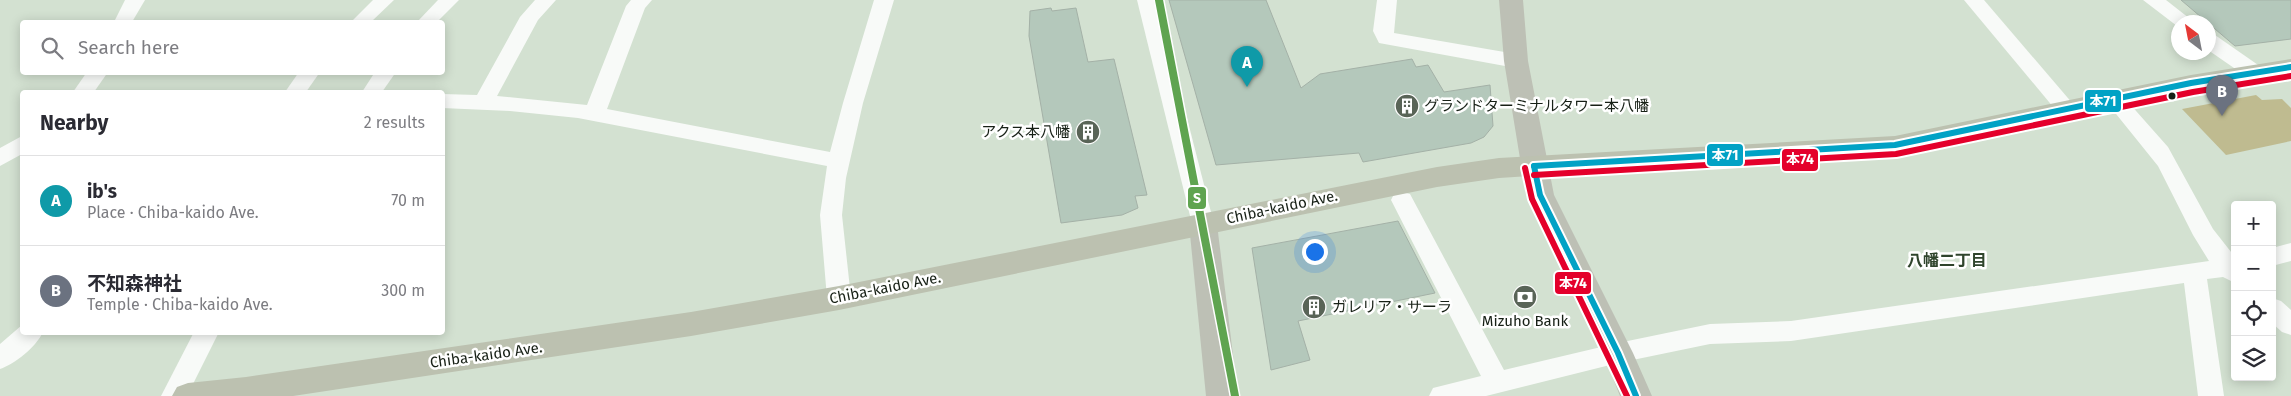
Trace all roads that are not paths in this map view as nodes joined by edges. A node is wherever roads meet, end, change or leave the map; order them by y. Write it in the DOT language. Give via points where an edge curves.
graph roads {
  1 [pos="135,0"];
  2 [pos="384,0"];
  3 [pos="449,0"];
  4 [pos="546,0"];
  5 [pos="642,0"];
  6 [pos="884,0"];
  7 [pos="1147,0"];
  8 [pos="1387,0"];
  9 [pos="1511,0"];
  10 [pos="1974,0"];
  11 [pos="2153,0"];
  12 [pos="2174,15"];
  13 [pos="125,20"];
  14 [pos="362,20"];
  15 [pos="428,20"];
  16 [pos="2216,46"];
  17 [pos="1516,61"];
  18 [pos="2291,67"];
  19 [pos="2254,72"];
  20 [pos="96,75"];
  21 [pos="308,75"];
  22 [pos="384,75"];
  23 [pos="84,90"];
  24 [pos="296,90"];
  25 [pos="373,90"];
  26 [pos="2114,100"];
  27 [pos="445,101"];
  28 [pos="482,102"];
  29 [pos="2066,109"];
  30 [pos="595,113"];
  31 [pos="20,145"];
  32 [pos="0,158"];
  33 [pos="839,160"];
  34 [pos="1534,166"];
  35 [pos="1402,200"];
  36 [pos="1203,224"];
  37 [pos="2291,252"];
  38 [pos="2276,256"];
  39 [pos="2231,268"];
  40 [pos="2231,269"];
  41 [pos="2194,272"];
  42 [pos="839,298"];
  43 [pos="2276,312"];
  44 [pos="2291,325"];
  45 [pos="28,335"];
  46 [pos="205,335"];
  47 [pos="1618,354"];
  48 [pos="0,360"];
  49 [pos="1498,383"];
  50 [pos="174,396"];
  51 [pos="188,396"];
  52 [pos="1222,396"];
  53 [pos="1442,396"];
  54 [pos="1636,396"];
  55 [pos="2210,396"];
  1 -- 13 [label="street"];
  2 -- 14 [label="street"];
  3 -- 15 [label="street"];
  4 -- 28 [label="street" via="530,17"];
  5 -- 30 [label="street" via="636,6"];
  6 -- 33 [label="street"];
  7 -- 36 [label="street"];
  8 -- 17 [label="street" via="1383,31 1386,38"];
  9 -- 17 [label="main road"];
  10 -- 29 [label="street"];
  11 -- 12 [label="street"];
  16 -- 19 [label="street"];
  17 -- 34 [label="main road"];
  18 -- 19 [label="highway, Chiba-kaido Ave."];
  19 -- 26 [label="highway, Chiba-kaido Ave."];
  20 -- 23 [label="street"];
  21 -- 24 [label="street"];
  22 -- 25 [label="street"];
  26 -- 29 [label="highway, Chiba-kaido Ave."];
  26 -- 39 [label="street" via="2165,159 2205,237"];
  27 -- 28 [label="street"];
  28 -- 30 [label="street"];
  29 -- 34 [label="highway, Chiba-kaido Ave." via="1895,145"];
  30 -- 33 [label="street"];
  31 -- 32 [label="street"];
  33 -- 42 [label="street" via="831,215"];
  34 -- 36 [label="highway, Chiba-kaido Ave." via="1437,177"];
  34 -- 47 [label="main road" via="1540,196"];
  35 -- 49 [label="street"];
  36 -- 42 [label="highway, Chiba-kaido Ave."];
  36 -- 52 [label="main road"];
  37 -- 38 [label="street"];
  40 -- 41 [label="street"];
  41 -- 47 [label="street" via="1792,331 1710,334"];
  41 -- 55 [label="street"];
  42 -- 51 [label="highway, Chiba-kaido Ave." via="633,333"];
  43 -- 44 [label="street"];
  45 -- 48 [label="street"];
  46 -- 50 [label="street"];
  47 -- 49 [label="street"];
  47 -- 54 [label="main road"];
  49 -- 53 [label="street"];
}
